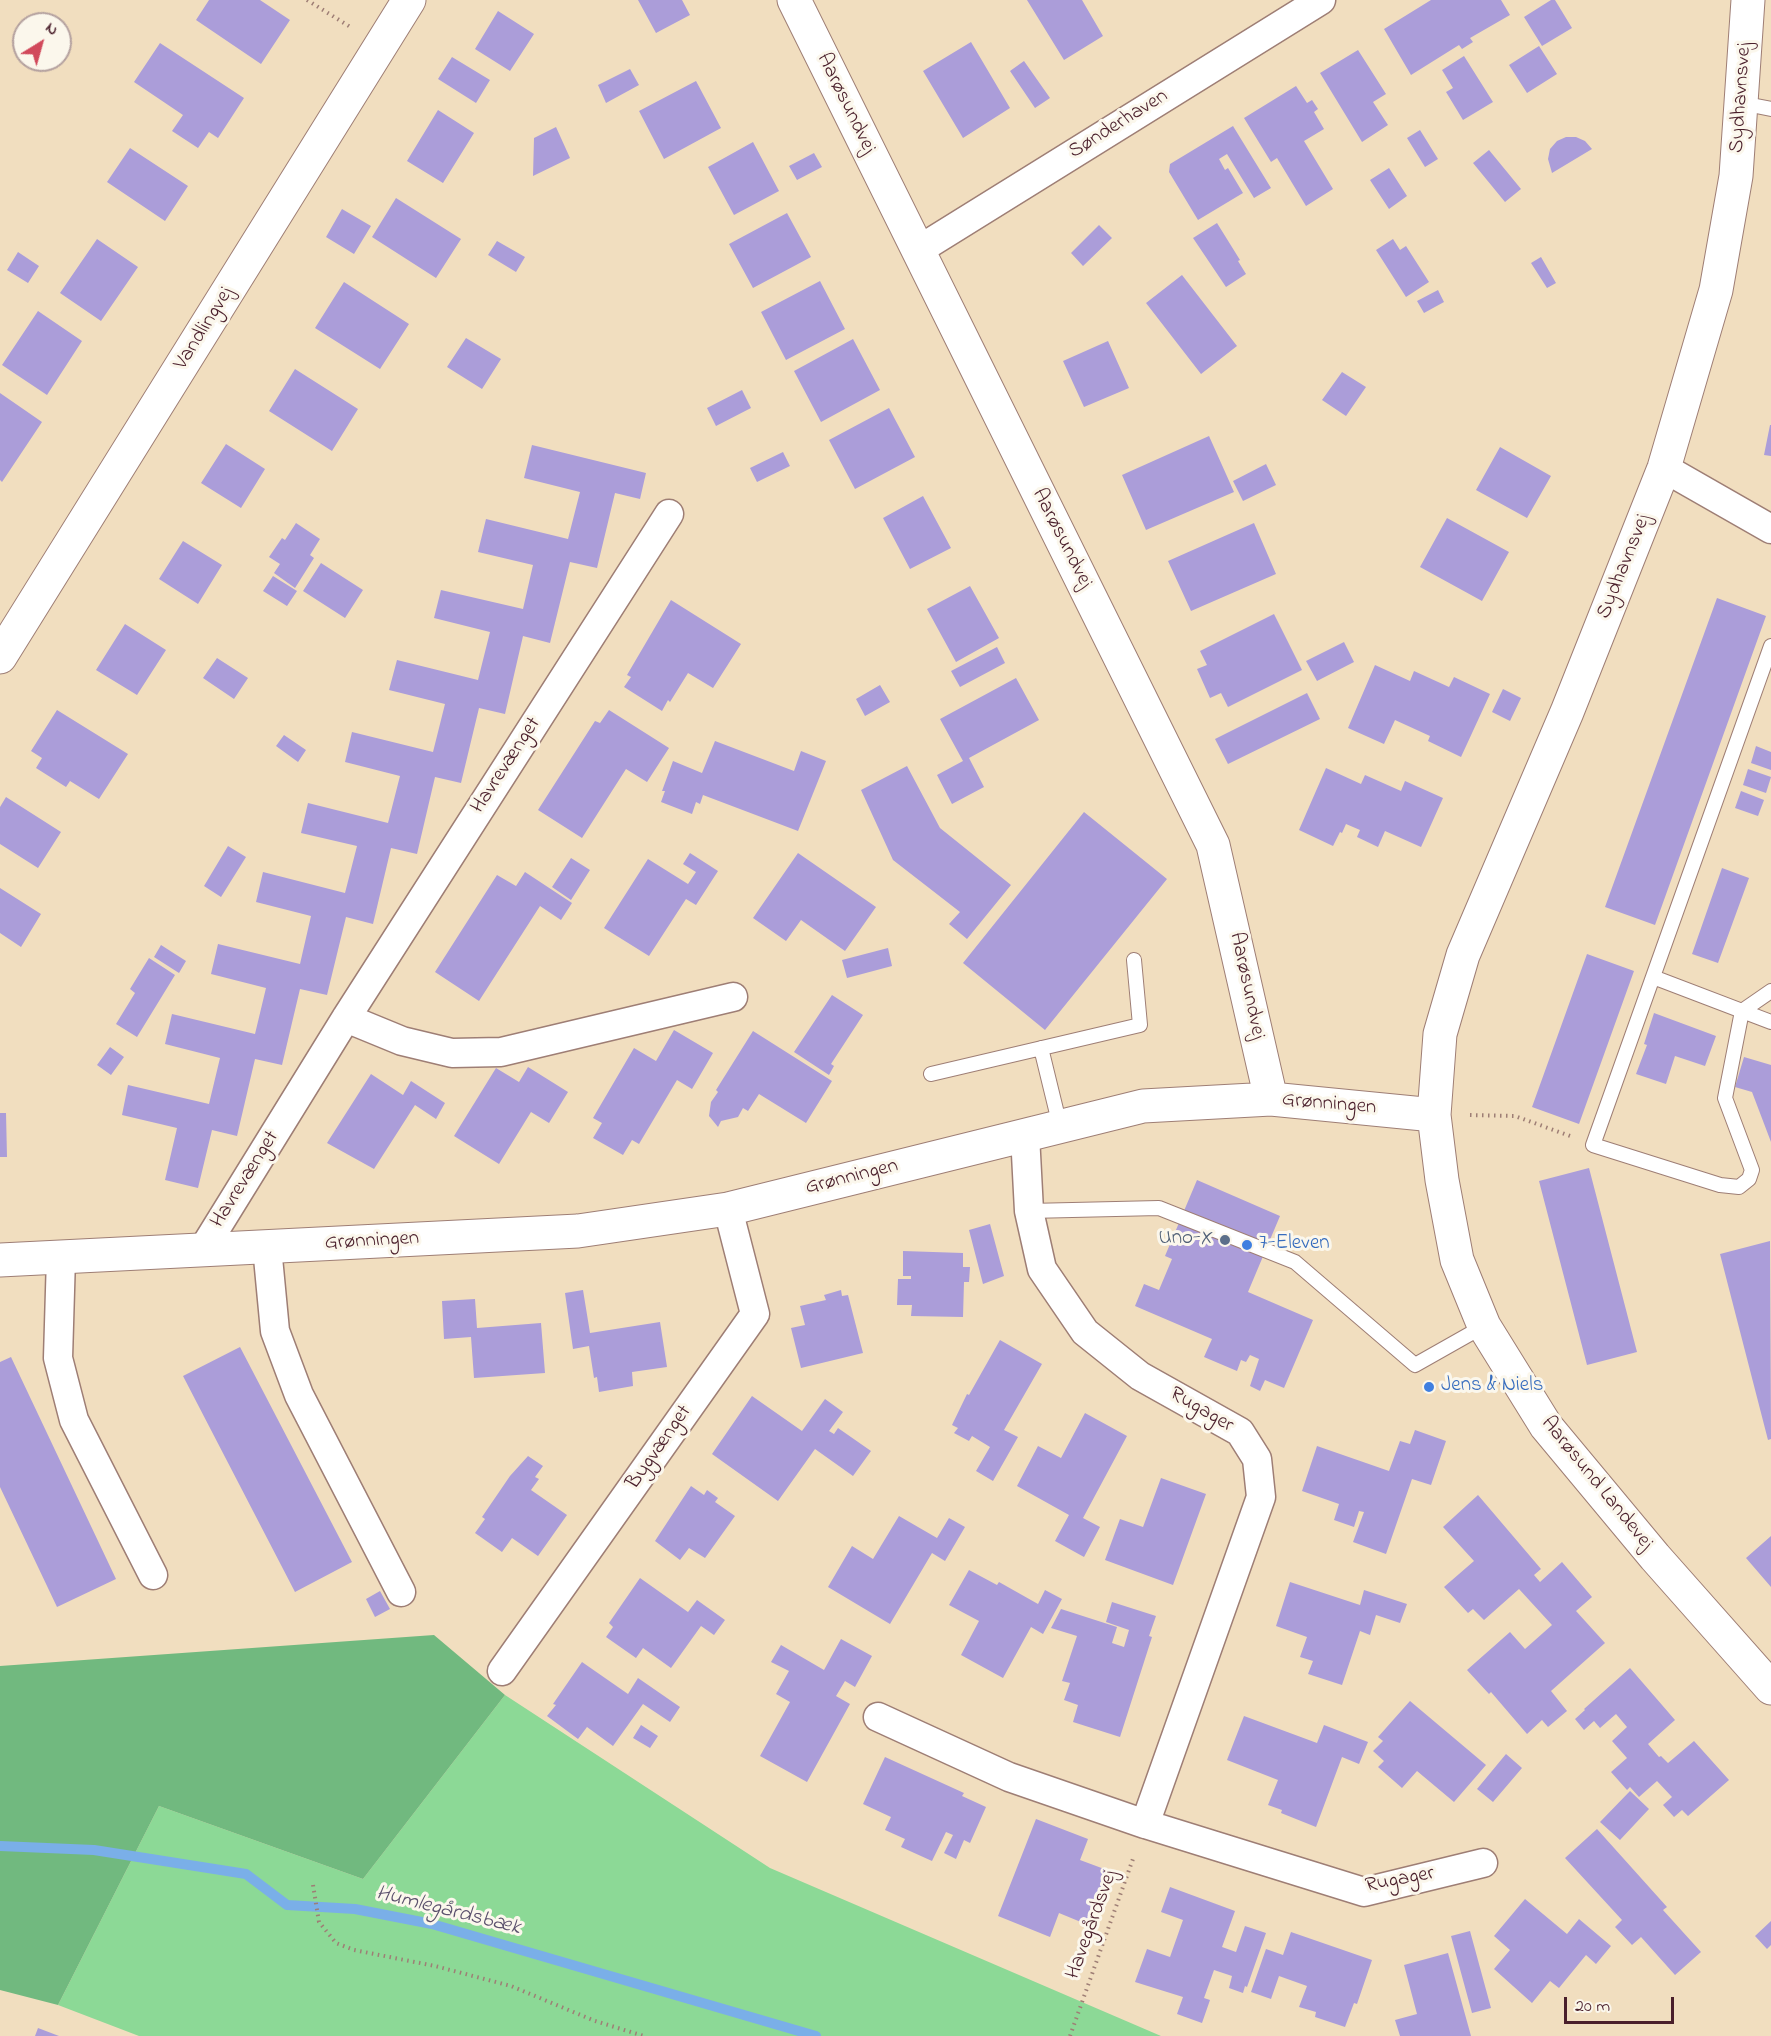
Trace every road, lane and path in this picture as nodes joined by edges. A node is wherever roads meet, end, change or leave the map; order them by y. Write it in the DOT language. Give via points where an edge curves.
graph roads {
  1 [pos="307,0"];
  2 [pos="409,0"];
  3 [pos="794,0"];
  4 [pos="1321,0"];
  5 [pos="1748,0"];
  6 [pos="380,46"];
  7 [pos="1756,106"];
  8 [pos="917,250"];
  9 [pos="1664,468"];
  10 [pos="669,514"];
  11 [pos="1771,529"];
  12 [pos="1771,646"];
  13 [pos="0,657"];
  14 [pos="1134,960"];
  15 [pos="1653,976"];
  16 [pos="1771,991"];
  17 [pos="734,998"];
  18 [pos="1742,1011"];
  19 [pos="345,1018"];
  20 [pos="1771,1022"];
  21 [pos="1041,1048"];
  22 [pos="931,1074"];
  23 [pos="1271,1099"];
  24 [pos="1434,1114"];
  25 [pos="1059,1126"];
  26 [pos="1025,1135"];
  27 [pos="1593,1145"];
  28 [pos="728,1209"];
  29 [pos="1029,1211"];
  30 [pos="267,1247"];
  31 [pos="202,1251"];
  32 [pos="60,1257"];
  33 [pos="0,1260"];
  34 [pos="1484,1326"];
  35 [pos="153,1575"];
  36 [pos="401,1592"];
  37 [pos="502,1671"];
  38 [pos="1771,1688"];
  39 [pos="878,1717"];
  40 [pos="1145,1824"];
  41 [pos="1483,1863"];
  42 [pos="314,1886"];
  43 [pos="644,2036"];
  44 [pos="1070,2036"];
  1 -- 6 [label="path"];
  2 -- 6 [label="street, Vandlingvej"];
  3 -- 8 [label="street, Aarøsundvej"];
  4 -- 8 [label="street, Sønderhaven"];
  5 -- 7 [label="street, Sydhavnsvej"];
  6 -- 13 [label="street, Vandlingvej"];
  7 -- 9 [label="street, Sydhavnsvej" via="1736,176 1716,290"];
  8 -- 23 [label="street, Aarøsundvej" via="1214,845"];
  9 -- 11 [label="street"];
  9 -- 24 [label="street, Sydhavnsvej" via="1567,712 1463,955 1440,1034"];
  10 -- 19 [label="street, Havrevænget"];
  12 -- 15 [label="lane"];
  14 -- 21 [label="lane" via="1140,1025"];
  15 -- 18 [label="lane"];
  15 -- 27 [label="lane"];
  16 -- 18 [label="lane"];
  17 -- 19 [label="street" via="501,1052 452,1053 402,1041"];
  18 -- 20 [label="lane"];
  18 -- 27 [label="lane" via="1725,1098 1752,1170 1749,1179 1739,1187 1720,1185"];
  19 -- 31 [label="street, Havrevænget"];
  21 -- 22 [label="lane"];
  21 -- 25 [label="lane"];
  23 -- 24 [label="street, Grønningen"];
  23 -- 25 [label="street, Grønningen" via="1143,1106"];
  24 -- 27 [label="path" via="1515,1116"];
  24 -- 34 [label="street, Aarøsund Landevej" via="1457,1260"];
  25 -- 26 [label="street, Grønningen"];
  26 -- 28 [label="street, Grønningen"];
  26 -- 29 [label="street, Rugager"];
  28 -- 30 [label="street, Grønningen" via="578,1231"];
  28 -- 37 [label="street, Bygvænget" via="755,1314"];
  29 -- 34 [label="lane" via="1159,1208 1296,1262 1415,1365"];
  29 -- 40 [label="street, Rugager" via="1042,1269 1085,1332 1140,1376 1240,1432 1257,1458 1261,1497"];
  30 -- 31 [label="street, Grønningen"];
  30 -- 36 [label="street" via="275,1331 299,1395"];
  31 -- 32 [label="street, Grønningen"];
  32 -- 33 [label="street, Grønningen"];
  32 -- 35 [label="street" via="57,1358 74,1420"];
  34 -- 38 [label="street, Aarøsund Landevej" via="1546,1426"];
  39 -- 40 [label="street, Rugager" via="1009,1777"];
  40 -- 41 [label="street, Rugager" via="1364,1892"];
  40 -- 44 [label="path, Havegårdsvej"];
  42 -- 43 [label="path" via="319,1922 336,1942 354,1950 511,1986 595,2021"];
}
